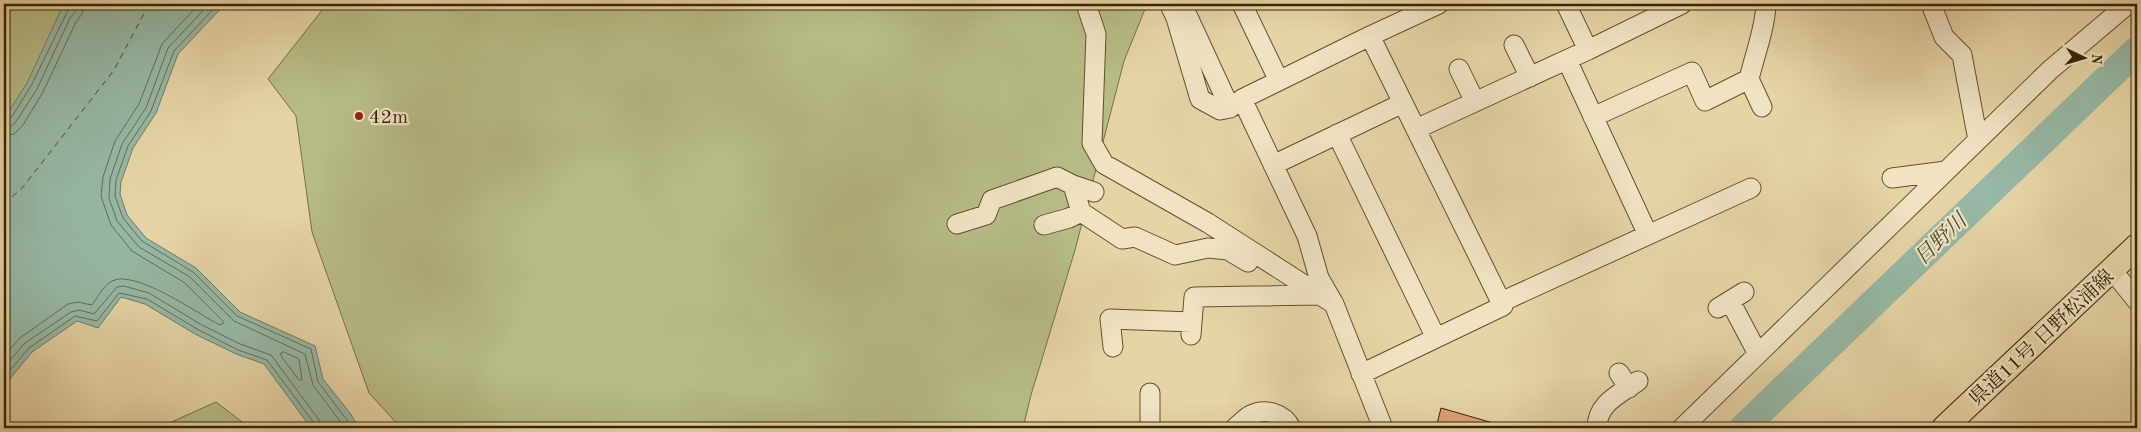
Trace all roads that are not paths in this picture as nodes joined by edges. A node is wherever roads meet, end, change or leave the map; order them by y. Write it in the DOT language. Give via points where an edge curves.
graph roads {
  1 [pos="1086,4"];
  2 [pos="1169,4"];
  3 [pos="1182,4"];
  4 [pos="1242,4"];
  5 [pos="1436,4"];
  6 [pos="1566,4"];
  7 [pos="1682,4"];
  8 [pos="1766,4"];
  9 [pos="1931,4"];
  10 [pos="2128,4"];
  11 [pos="1370,36"];
  12 [pos="1514,45"];
  13 [pos="1588,50"];
  14 [pos="1567,60"];
  15 [pos="1459,69"];
  16 [pos="1530,77"];
  17 [pos="1749,79"];
  18 [pos="1279,80"];
  19 [pos="1475,102"];
  20 [pos="1403,103"];
  21 [pos="1236,104"];
  22 [pos="1762,107"];
  23 [pos="1593,117"];
  24 [pos="1416,129"];
  25 [pos="1337,134"];
  26 [pos="1978,140"];
  27 [pos="1273,166"];
  28 [pos="1946,171"];
  29 [pos="1892,178"];
  30 [pos="1073,185"];
  31 [pos="1751,188"];
  32 [pos="1094,192"];
  33 [pos="1080,212"];
  34 [pos="958,224"];
  35 [pos="1044,224"];
  36 [pos="1648,235"];
  37 [pos="2137,246"];
  38 [pos="1263,258"];
  39 [pos="2112,270"];
  40 [pos="1327,299"];
  41 [pos="1731,300"];
  42 [pos="2137,301"];
  43 [pos="1501,302"];
  44 [pos="1436,338"];
  45 [pos="1113,347"];
  46 [pos="1758,354"];
  47 [pos="1361,374"];
  48 [pos="1629,381"];
  49 [pos="1150,393"];
  50 [pos="1150,428"];
  51 [pos="1235,428"];
  52 [pos="1291,428"];
  53 [pos="1383,428"];
  54 [pos="1597,428"];
  55 [pos="1682,428"];
  56 [pos="1944,428"];
  1 -- 38 [label="street" via="1096,34 1092,144 1104,164"];
  2 -- 21 [label="street" via="1200,99 1220,110"];
  3 -- 21 [label="street"];
  4 -- 18 [label="street"];
  5 -- 11 [label="street"];
  6 -- 13 [label="street"];
  7 -- 13 [label="street"];
  8 -- 17 [label="street" via="1765,21"];
  9 -- 26 [label="street" via="1944,37 1962,55"];
  10 -- 26 [label="street" via="2050,70"];
  11 -- 18 [label="street"];
  11 -- 20 [label="street"];
  12 -- 16 [label="street"];
  13 -- 14 [label="street"];
  14 -- 16 [label="street"];
  14 -- 23 [label="street"];
  15 -- 19 [label="street"];
  16 -- 19 [label="street"];
  17 -- 22 [label="street"];
  17 -- 23 [label="street" via="1705,101 1692,72"];
  18 -- 21 [label="street"];
  19 -- 24 [label="street"];
  20 -- 24 [label="street"];
  20 -- 25 [label="street"];
  21 -- 27 [label="street"];
  23 -- 36 [label="street"];
  24 -- 43 [label="street"];
  25 -- 27 [label="street"];
  25 -- 44 [label="street"];
  26 -- 28 [label="street"];
  27 -- 40 [label="street" via="1307,236"];
  28 -- 29 [label="street"];
  28 -- 46 [label="street"];
  30 -- 32 [label="street"];
  30 -- 33 [label="street"];
  30 -- 34 [label="street" via="1057,177 992,200 986,214"];
  31 -- 36 [label="street"];
  33 -- 35 [label="street"];
  33 -- 38 [label="street" via="1122,239 1135,237 1175,255 1208,248 1228,250 1250,263"];
  36 -- 43 [label="street"];
  37 -- 39 [label="main road, 県道11号 日野松浦線"];
  38 -- 40 [label="street"];
  39 -- 42 [label="street"];
  39 -- 56 [label="main road, 県道11号 日野松浦線"];
  40 -- 45 [label="street" via="1194,297 1191,329 1110,318"];
  40 -- 47 [label="street"];
  41 -- 46 [label="street"];
  43 -- 44 [label="street" via="1503,306"];
  44 -- 47 [label="street"];
  46 -- 55 [label="street"];
  47 -- 53 [label="street"];
  48 -- 54 [label="street" via="1604,406 1597,417"];
  49 -- 50 [label="street"];
  51 -- 52 [label="street" via="1248,416 1260,411 1274,413 1287,420"];
}
